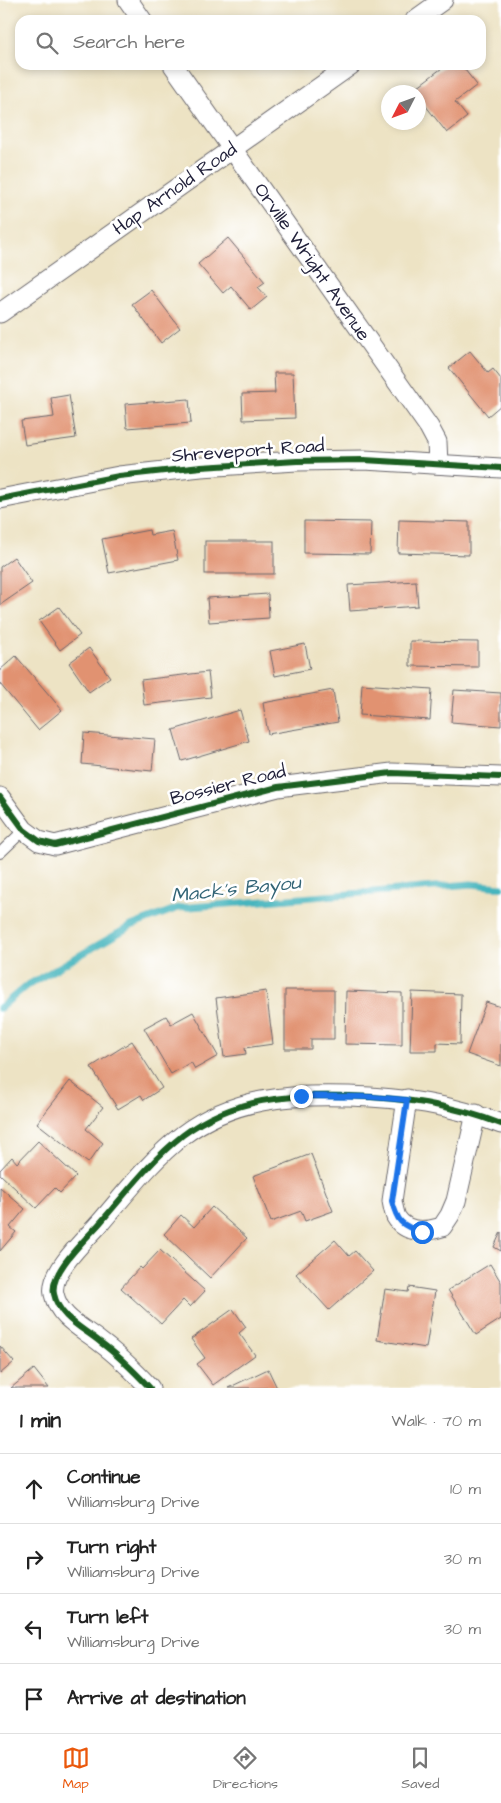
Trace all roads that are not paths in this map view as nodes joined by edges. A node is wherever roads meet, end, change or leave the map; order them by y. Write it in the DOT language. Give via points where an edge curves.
graph roads {
  1 [pos="128,0"];
  2 [pos="443,0"];
  3 [pos="138,15"];
  4 [pos="422,15"];
  5 [pos="177,70"];
  6 [pos="344,70"];
  7 [pos="232,148"];
  8 [pos="0,313"];
  9 [pos="438,464"];
  10 [pos="501,468"];
  11 [pos="0,499"];
  12 [pos="501,777"];
  13 [pos="0,797"];
  14 [pos="24,830"];
  15 [pos="0,853"];
  16 [pos="407,1100"];
  17 [pos="476,1114"];
  18 [pos="501,1124"];
  19 [pos="150,1388"];
  1 -- 3 [label="street"];
  2 -- 4 [label="street"];
  5 -- 7 [label="street, Orville Wright Avenue"];
  6 -- 7 [label="street, Hap Arnold Road"];
  7 -- 8 [label="street, Hap Arnold Road"];
  7 -- 9 [label="street, Orville Wright Avenue" via="429,427 437,442"];
  9 -- 10 [label="street, Shreveport Road"];
  9 -- 11 [label="street, Shreveport Road" via="355,460 201,467 119,476"];
  12 -- 14 [label="street, Bossier Road" via="392,773 278,787 55,845 39,841"];
  13 -- 14 [label="street"];
  14 -- 15 [label="lane"];
  16 -- 17 [label="street"];
  16 -- 17 [label="street" via="392,1201 396,1217 406,1228 422,1232 442,1227 450,1215"];
  16 -- 19 [label="street" via="342,1096 271,1098 208,1120 183,1136 147,1170 61,1266 53,1293 59,1306 68,1318 100,1342"];
  17 -- 18 [label="street"];
}
